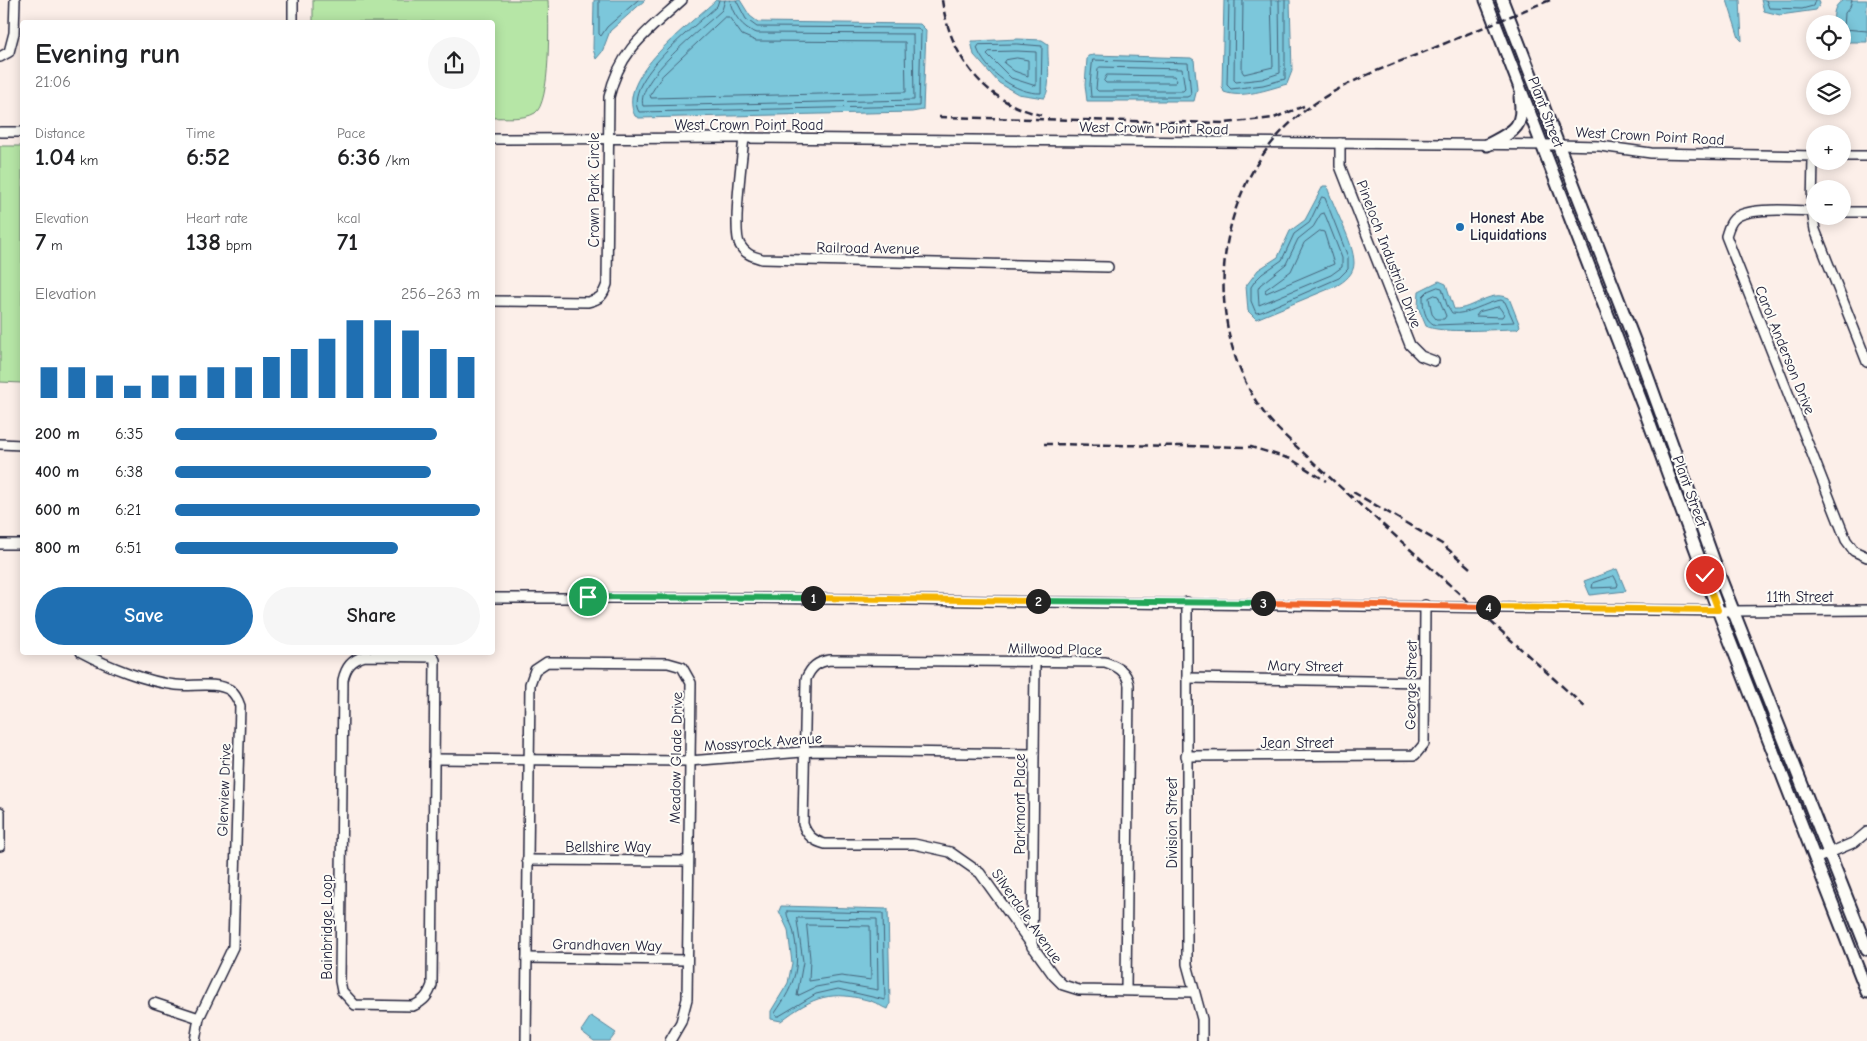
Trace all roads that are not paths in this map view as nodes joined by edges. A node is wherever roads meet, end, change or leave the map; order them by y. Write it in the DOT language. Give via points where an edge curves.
graph roads {
  1 [pos="15,0"];
  2 [pos="293,0"];
  3 [pos="682,0"];
  4 [pos="1486,0"];
  5 [pos="1502,0"];
  6 [pos="293,20"];
  7 [pos="0,57"];
  8 [pos="1517,78"];
  9 [pos="0,132"];
  10 [pos="20,132"];
  11 [pos="744,138"];
  12 [pos="495,139"];
  13 [pos="608,139"];
  14 [pos="1340,143"];
  15 [pos="1557,144"];
  16 [pos="1486,145"];
  17 [pos="1542,145"];
  18 [pos="1806,156"];
  19 [pos="1851,156"];
  20 [pos="1867,156"];
  21 [pos="1806,211"];
  22 [pos="1851,212"];
  23 [pos="1867,212"];
  24 [pos="1814,225"];
  25 [pos="1108,267"];
  26 [pos="495,301"];
  27 [pos="1434,361"];
  28 [pos="1626,362"];
  29 [pos="1867,362"];
  30 [pos="1665,425"];
  31 [pos="1656,442"];
  32 [pos="0,444"];
  33 [pos="20,445"];
  34 [pos="1692,500"];
  35 [pos="0,544"];
  36 [pos="20,544"];
  37 [pos="1867,557"];
  38 [pos="495,598"];
  39 [pos="1187,602"];
  40 [pos="1425,605"];
  41 [pos="1718,610"];
  42 [pos="1867,610"];
  43 [pos="1734,611"];
  44 [pos="89,655"];
  45 [pos="414,655"];
  46 [pos="432,655"];
  47 [pos="1035,662"];
  48 [pos="1187,678"];
  49 [pos="1424,682"];
  50 [pos="804,752"];
  51 [pos="1034,754"];
  52 [pos="1186,756"];
  53 [pos="1408,757"];
  54 [pos="434,759"];
  55 [pos="529,760"];
  56 [pos="689,761"];
  57 [pos="0,812"];
  58 [pos="1867,832"];
  59 [pos="0,846"];
  60 [pos="1829,853"];
  61 [pos="1815,859"];
  62 [pos="528,860"];
  63 [pos="688,861"];
  64 [pos="1032,947"];
  65 [pos="1867,949"];
  66 [pos="527,958"];
  67 [pos="687,960"];
  68 [pos="1126,991"];
  69 [pos="1194,992"];
  70 [pos="1867,992"];
  71 [pos="154,1003"];
  72 [pos="200,1018"];
  73 [pos="195,1041"];
  74 [pos="526,1041"];
  75 [pos="670,1041"];
  76 [pos="1202,1041"];
  1 -- 7 [label="street" via="14,33 8,52"];
  2 -- 6 [label="street"];
  3 -- 13 [label="street, Crown Park Circle" via="636,42 614,75 609,97"];
  4 -- 8 [label="main road, Plant Street"];
  5 -- 15 [label="main road, Plant Street"];
  8 -- 16 [label="main road" via="1522,111 1519,124 1509,134"];
  8 -- 17 [label="main road, Plant Street"];
  9 -- 10 [label="street"];
  11 -- 13 [label="street, West Crown Point Road"];
  11 -- 14 [label="street, West Crown Point Road"];
  11 -- 25 [label="street, Railroad Avenue" via="738,243 748,254 762,259"];
  12 -- 13 [label="street, West Crown Point Road"];
  13 -- 26 [label="street, Crown Park Circle" via="607,284 604,294 588,302"];
  14 -- 16 [label="street, West Crown Point Road"];
  14 -- 27 [label="street, Pineloch Industrial Drive" via="1340,166 1410,345 1421,356"];
  15 -- 17 [label="street, West Crown Point Road"];
  15 -- 18 [label="street, West Crown Point Road" via="1651,153"];
  15 -- 30 [label="main road, Plant Street"];
  16 -- 17 [label="street, West Crown Point Road"];
  17 -- 28 [label="main road, Plant Street"];
  19 -- 20 [label="street"];
  21 -- 37 [label="street, Carol Anderson Drive" via="1745,212 1729,225 1726,236 1846,540 1854,551"];
  22 -- 23 [label="street"];
  24 -- 29 [label="street"];
  28 -- 30 [label="main road" via="1635,370 1656,421"];
  28 -- 31 [label="main road, Plant Street"];
  30 -- 34 [label="main road, Plant Street"];
  31 -- 34 [label="main road" via="1666,444 1685,496"];
  31 -- 41 [label="main road, Plant Street"];
  32 -- 33 [label="street"];
  34 -- 43 [label="main road, Plant Street"];
  35 -- 36 [label="street"];
  38 -- 39 [label="street, 11th Street"];
  39 -- 40 [label="street, 11th Street"];
  39 -- 48 [label="street, Division Street"];
  40 -- 41 [label="street, 11th Street"];
  40 -- 49 [label="street, George Street"];
  41 -- 43 [label="street, 11th Street"];
  41 -- 61 [label="main road, Plant Street"];
  42 -- 43 [label="street, 11th Street"];
  43 -- 60 [label="main road, Plant Street"];
  44 -- 72 [label="street, Glenview Drive" via="154,681 219,686 236,696 240,706 233,947"];
  45 -- 54 [label="street, Bainbridge Loop" via="358,658 346,669 342,680 340,981 342,991 355,1005 413,1006 422,1003 432,985"];
  46 -- 54 [label="street, Bainbridge Loop"];
  47 -- 50 [label="street, Millwood Place" via="821,662 811,668 806,678"];
  47 -- 51 [label="street, Parkmont Place"];
  47 -- 68 [label="street, Millwood Place" via="1105,662 1116,665 1128,678"];
  48 -- 49 [label="street, Mary Street"];
  48 -- 52 [label="street, Division Street"];
  49 -- 53 [label="street, George Street" via="1424,744 1415,755"];
  50 -- 51 [label="street, Mossyrock Avenue"];
  50 -- 56 [label="street, Mossyrock Avenue"];
  50 -- 64 [label="street, Silverdale Avenue" via="803,824 815,841 826,844 914,844 950,852 980,873"];
  51 -- 64 [label="street, Parkmont Place"];
  52 -- 53 [label="street, Jean Street"];
  52 -- 69 [label="street, Division Street" via="1187,964"];
  54 -- 55 [label="street, Mossyrock Avenue"];
  55 -- 56 [label="street, Mossyrock Avenue"];
  55 -- 56 [label="street, Meadow Glade Drive" via="530,684 535,670 547,662 668,663 682,667 691,683"];
  55 -- 62 [label="street, Meadow Glade Drive"];
  56 -- 63 [label="street, Meadow Glade Drive"];
  57 -- 59 [label="street"];
  58 -- 60 [label="street" via="1855,842"];
  60 -- 61 [label="street"];
  60 -- 65 [label="main road, Plant Street"];
  61 -- 70 [label="main road, Plant Street"];
  62 -- 63 [label="street, Bellshire Way"];
  62 -- 66 [label="street, Meadow Glade Drive"];
  63 -- 67 [label="street, Meadow Glade Drive"];
  64 -- 68 [label="street, Silverdale Avenue" via="1064,985 1079,990"];
  66 -- 67 [label="street, Grandhaven Way"];
  66 -- 74 [label="street, Meadow Glade Drive"];
  67 -- 75 [label="street, Meadow Glade Drive" via="687,999 682,1022"];
  68 -- 69 [label="street, Silverdale Avenue"];
  69 -- 76 [label="street, Division Street" via="1202,1019"];
  71 -- 72 [label="street"];
  72 -- 73 [label="street, Glenview Drive"];
}
